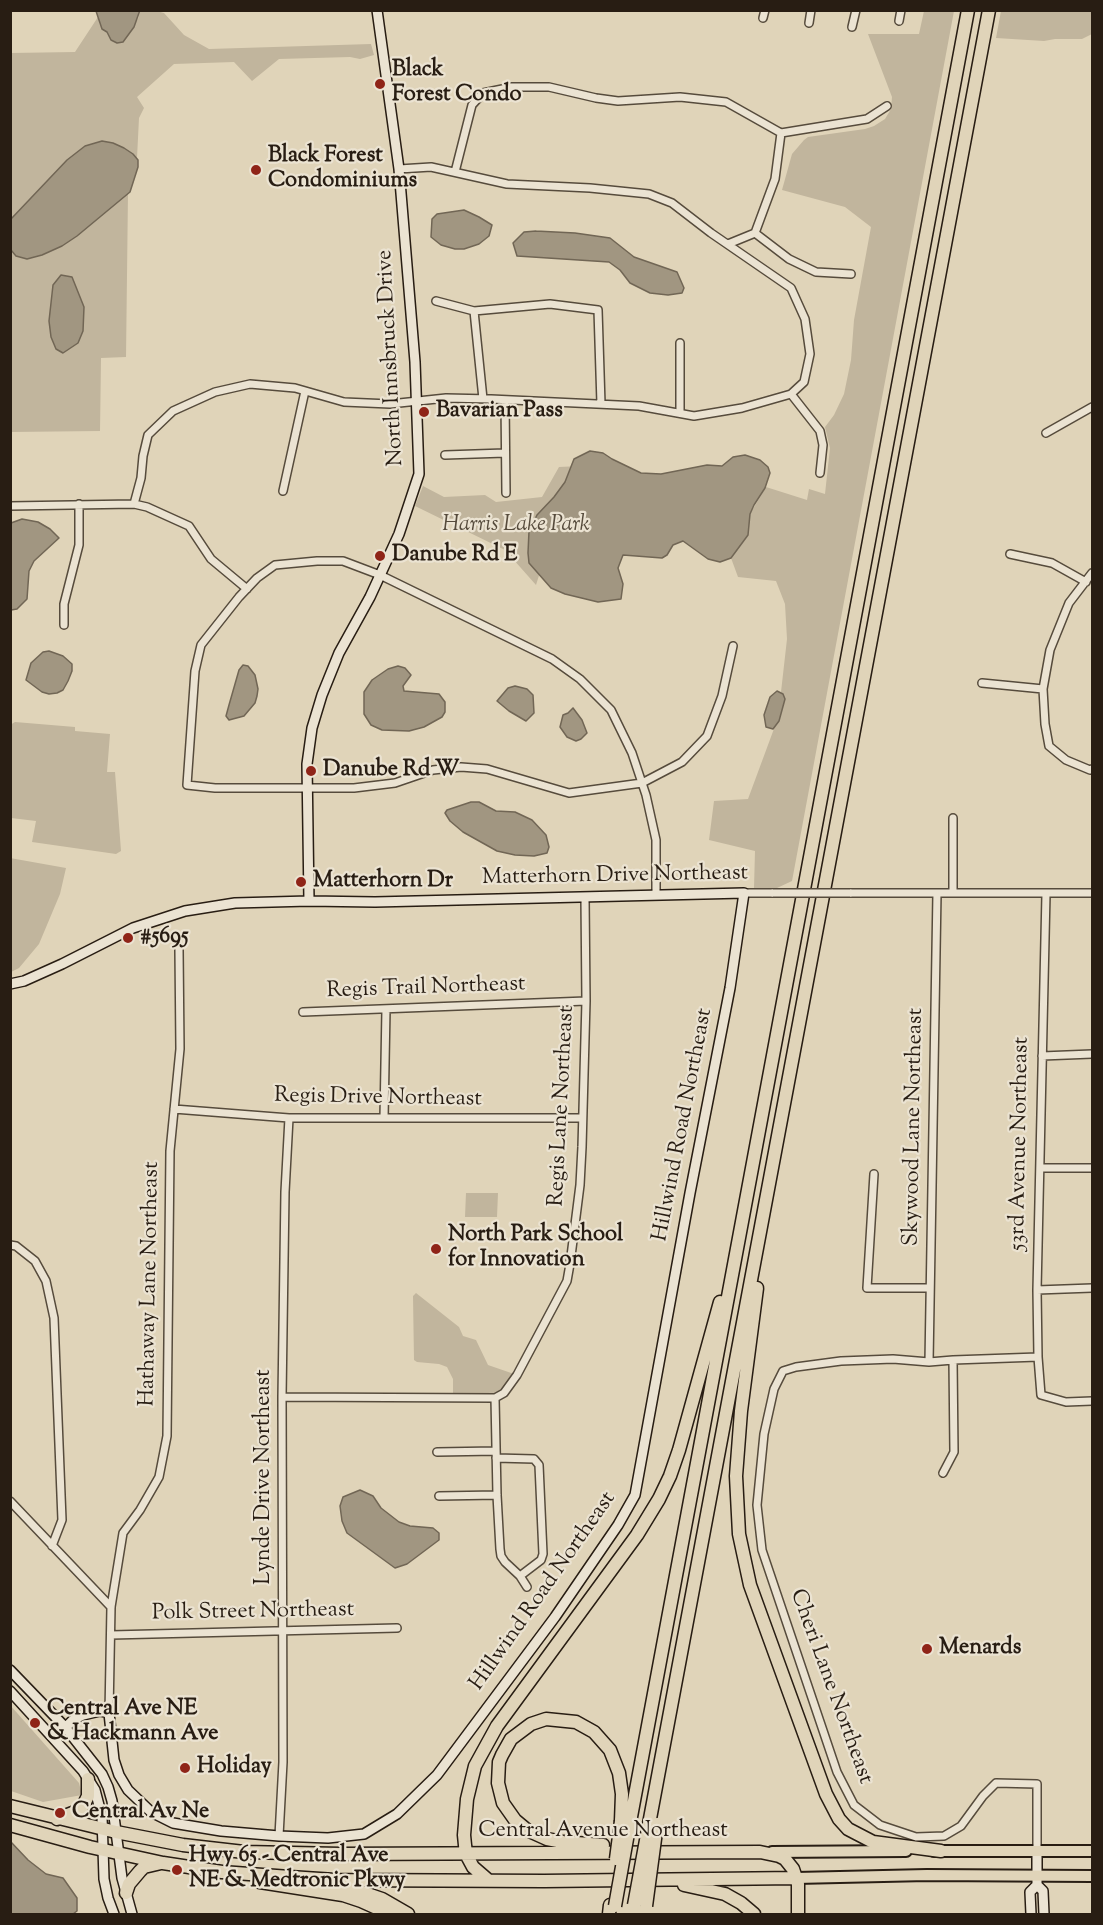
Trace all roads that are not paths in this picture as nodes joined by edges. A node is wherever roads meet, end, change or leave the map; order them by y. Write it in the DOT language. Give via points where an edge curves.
graph roads {
  1 [pos="376,10"];
  2 [pos="811,10"];
  3 [pos="856,10"];
  4 [pos="901,10"];
  5 [pos="968,10"];
  6 [pos="989,10"];
  7 [pos="899,21"];
  8 [pos="809,23"];
  9 [pos="852,27"];
  10 [pos="887,106"];
  11 [pos="782,133"];
  12 [pos="399,169"];
  13 [pos="455,172"];
  14 [pos="755,232"];
  15 [pos="728,244"];
  16 [pos="851,274"];
  17 [pos="436,301"];
  18 [pos="474,311"];
  19 [pos="680,343"];
  20 [pos="305,391"];
  21 [pos="791,394"];
  22 [pos="483,399"];
  23 [pos="505,401"];
  24 [pos="417,402"];
  25 [pos="601,404"];
  26 [pos="1092,407"];
  27 [pos="680,413"];
  28 [pos="1046,433"];
  29 [pos="505,453"];
  30 [pos="445,454"];
  31 [pos="820,473"];
  32 [pos="283,491"];
  33 [pos="506,493"];
  34 [pos="79,504"];
  35 [pos="134,504"];
  36 [pos="10,506"];
  37 [pos="1010,554"];
  38 [pos="1092,573"];
  39 [pos="380,575"];
  40 [pos="1086,582"];
  41 [pos="247,589"];
  42 [pos="64,625"];
  43 [pos="733,646"];
  44 [pos="982,683"];
  45 [pos="1043,688"];
  46 [pos="1092,769"];
  47 [pos="642,783"];
  48 [pos="309,788"];
  49 [pos="953,818"];
  50 [pos="744,893"];
  51 [pos="937,893"];
  52 [pos="953,893"];
  53 [pos="1092,893"];
  54 [pos="656,894"];
  55 [pos="1046,894"];
  56 [pos="585,898"];
  57 [pos="309,901"];
  58 [pos="179,951"];
  59 [pos="10,984"];
  60 [pos="586,1001"];
  61 [pos="386,1009"];
  62 [pos="303,1012"];
  63 [pos="793,1053"];
  64 [pos="1092,1054"];
  65 [pos="1042,1056"];
  66 [pos="174,1109"];
  67 [pos="289,1118"];
  68 [pos="384,1118"];
  69 [pos="582,1119"];
  70 [pos="1040,1168"];
  71 [pos="1092,1168"];
  72 [pos="874,1174"];
  73 [pos="10,1245"];
  74 [pos="731,1276"];
  75 [pos="930,1288"];
  76 [pos="1092,1288"];
  77 [pos="1037,1290"];
  78 [pos="1038,1357"];
  79 [pos="953,1360"];
  80 [pos="929,1362"];
  81 [pos="282,1397"];
  82 [pos="495,1398"];
  83 [pos="1092,1401"];
  84 [pos="437,1452"];
  85 [pos="496,1455"];
  86 [pos="943,1473"];
  87 [pos="497,1495"];
  88 [pos="439,1496"];
  89 [pos="10,1501"];
  90 [pos="52,1546"];
  91 [pos="520,1576"];
  92 [pos="526,1587"];
  93 [pos="111,1607"];
  94 [pos="397,1628"];
  95 [pos="283,1630"];
  96 [pos="111,1635"];
  97 [pos="10,1670"];
  98 [pos="10,1691"];
  99 [pos="109,1713"];
  100 [pos="65,1727"];
  101 [pos="54,1739"];
  102 [pos="88,1779"];
  103 [pos="10,1806"];
  104 [pos="57,1819"];
  105 [pos="626,1822"];
  106 [pos="10,1825"];
  107 [pos="103,1829"];
  108 [pos="116,1832"];
  109 [pos="279,1836"];
  110 [pos="104,1850"];
  111 [pos="942,1851"];
  112 [pos="1037,1851"];
  113 [pos="1092,1851"];
  114 [pos="118,1852"];
  115 [pos="685,1852"];
  116 [pos="760,1852"];
  117 [pos="466,1854"];
  118 [pos="162,1862"];
  119 [pos="206,1870"];
  120 [pos="1092,1876"];
  121 [pos="308,1878"];
  122 [pos="796,1878"];
  123 [pos="659,1879"];
  124 [pos="488,1880"];
  125 [pos="1037,1880"];
  126 [pos="126,1893"];
  127 [pos="612,1910"];
  128 [pos="640,1910"];
  129 [pos="114,1914"];
  130 [pos="132,1914"];
  131 [pos="390,1914"];
  132 [pos="408,1914"];
  133 [pos="754,1914"];
  134 [pos="798,1914"];
  135 [pos="1031,1914"];
  136 [pos="1044,1914"];
  1 -- 12 [label="street, North Innsbruck Drive"];
  2 -- 8 [label="street"];
  3 -- 9 [label="street"];
  4 -- 7 [label="street"];
  5 -- 74 [label="highway"];
  6 -- 63 [label="highway"];
  10 -- 11 [label="street" via="867,119"];
  11 -- 13 [label="street" via="726,102 680,97 618,101 549,87 512,87 483,93 472,105"];
  11 -- 14 [label="street" via="775,179"];
  12 -- 13 [label="street" via="431,167"];
  12 -- 24 [label="street, North Innsbruck Drive"];
  13 -- 15 [label="street" via="507,184 649,194 672,203"];
  14 -- 15 [label="street"];
  14 -- 16 [label="street" via="789,259 816,273"];
  15 -- 21 [label="street" via="791,288 805,320 810,354 804,382"];
  17 -- 18 [label="street"];
  18 -- 22 [label="street"];
  18 -- 25 [label="street" via="550,304 598,310"];
  19 -- 27 [label="street"];
  20 -- 24 [label="street" via="344,402"];
  20 -- 32 [label="street"];
  20 -- 35 [label="street" via="250,384 215,392 173,411 148,435"];
  21 -- 27 [label="street" via="742,408 694,416"];
  21 -- 31 [label="street" via="820,431"];
  22 -- 23 [label="street"];
  22 -- 24 [label="street"];
  23 -- 25 [label="street"];
  23 -- 29 [label="street"];
  24 -- 39 [label="street, North Innsbruck Drive" via="419,474"];
  25 -- 27 [label="street"];
  26 -- 28 [label="street"];
  29 -- 30 [label="street"];
  29 -- 33 [label="street"];
  34 -- 35 [label="street"];
  34 -- 36 [label="street"];
  34 -- 42 [label="street" via="79,545 64,604"];
  35 -- 41 [label="street" via="189,526 211,559"];
  37 -- 40 [label="street" via="1052,563"];
  38 -- 40 [label="street"];
  39 -- 41 [label="street" via="343,561 317,561 275,566"];
  39 -- 47 [label="street" via="552,659 580,679 611,710"];
  39 -- 48 [label="street, North Innsbruck Drive" via="321,695 312,728"];
  40 -- 45 [label="street" via="1069,603 1050,650"];
  41 -- 48 [label="street" via="201,645 195,671 187,785"];
  43 -- 47 [label="street" via="722,696 707,736 682,762"];
  44 -- 45 [label="street"];
  45 -- 46 [label="street" via="1049,746 1066,760"];
  47 -- 48 [label="street" via="569,793 487,769 461,767 433,770 395,783"];
  47 -- 54 [label="street" via="656,840"];
  48 -- 57 [label="street, North Innsbruck Drive"];
  49 -- 52 [label="street"];
  50 -- 51 [label="street, Matterhorn Drive Northeast, bridge"];
  50 -- 54 [label="street, Matterhorn Drive Northeast"];
  50 -- 109 [label="street, Hillwind Road Northeast" via="730,988 635,1495 618,1525 476,1724 437,1775 397,1814 364,1834 328,1838"];
  51 -- 52 [label="street, Matterhorn Drive Northeast"];
  51 -- 75 [label="street, Skywood Lane Northeast"];
  52 -- 55 [label="street, Matterhorn Drive Northeast"];
  53 -- 55 [label="street, Matterhorn Drive Northeast"];
  54 -- 56 [label="street, Matterhorn Drive Northeast"];
  55 -- 65 [label="street, 53rd Avenue Northeast"];
  56 -- 57 [label="street, Matterhorn Drive Northeast"];
  56 -- 60 [label="street, Regis Lane Northeast"];
  57 -- 59 [label="street, Matterhorn Drive Northeast" via="236,903 185,911 133,928 62,964"];
  58 -- 66 [label="street, Hathaway Lane Northeast" via="180,1049"];
  60 -- 61 [label="street, Regis Trail Northeast"];
  60 -- 69 [label="street, Regis Lane Northeast"];
  61 -- 62 [label="street, Regis Trail Northeast"];
  61 -- 68 [label="street"];
  63 -- 111 [label="highway" via="738,1431 736,1498 741,1549 756,1603 835,1813 849,1829 873,1842"];
  63 -- 128 [label="highway, bridge" via="678,1670"];
  64 -- 65 [label="street"];
  65 -- 70 [label="street, 53rd Avenue Northeast"];
  66 -- 67 [label="street, Regis Drive Northeast"];
  66 -- 93 [label="street, Hathaway Lane Northeast" via="170,1151 167,1436 159,1477 123,1533"];
  67 -- 68 [label="street, Regis Drive Northeast"];
  67 -- 81 [label="street, Lynde Drive Northeast"];
  68 -- 69 [label="street, Regis Drive Northeast"];
  69 -- 82 [label="street, Regis Lane Northeast" via="580,1185 567,1281 517,1375 504,1393"];
  70 -- 71 [label="street"];
  70 -- 77 [label="street, 53rd Avenue Northeast"];
  72 -- 75 [label="street" via="867,1288"];
  73 -- 90 [label="street" via="35,1261 46,1281 54,1318 62,1520"];
  74 -- 105 [label="highway"];
  74 -- 117 [label="highway" via="717,1309 679,1450 659,1499 479,1757 467,1799"];
  75 -- 80 [label="street, Skywood Lane Northeast"];
  76 -- 77 [label="street"];
  77 -- 78 [label="street, 53rd Avenue Northeast"];
  78 -- 79 [label="street"];
  78 -- 83 [label="street, 53rd Avenue Northeast" via="1041,1395 1066,1402"];
  79 -- 80 [label="street"];
  79 -- 86 [label="street" via="954,1452"];
  80 -- 112 [label="street, Cheri Lane Northeast" via="841,1361 783,1371 774,1389 764,1434 757,1505 762,1550 837,1772 854,1805 880,1825 916,1837 944,1836 961,1826 996,1783 1037,1784"];
  81 -- 82 [label="street"];
  81 -- 95 [label="street, Lynde Drive Northeast"];
  82 -- 85 [label="street"];
  84 -- 85 [label="street"];
  85 -- 87 [label="street"];
  85 -- 91 [label="street" via="534,1459 539,1465 543,1554"];
  87 -- 88 [label="street"];
  87 -- 91 [label="street" via="501,1556"];
  89 -- 90 [label="street"];
  90 -- 93 [label="street"];
  91 -- 92 [label="street"];
  93 -- 96 [label="street, Hathaway Lane Northeast"];
  94 -- 95 [label="street, Polk Street Northeast"];
  95 -- 96 [label="street, Polk Street Northeast"];
  95 -- 109 [label="street, Lynde Drive Northeast"];
  96 -- 99 [label="street, Hathaway Lane Northeast"];
  97 -- 100 [label="street"];
  98 -- 101 [label="street"];
  99 -- 100 [label="street" via="83,1715"];
  99 -- 109 [label="street, Hillwind Road Northeast" via="119,1775 128,1790 151,1812 173,1822 221,1831"];
  100 -- 101 [label="street"];
  100 -- 108 [label="street" via="102,1774 110,1794"];
  101 -- 102 [label="street"];
  102 -- 104 [label="highway" via="88,1796 80,1810"];
  102 -- 107 [label="street" via="99,1803"];
  103 -- 104 [label="highway, Central Avenue Northeast"];
  104 -- 107 [label="highway, Central Avenue Northeast"];
  105 -- 115 [label="highway" via="619,1773 610,1750 594,1732 576,1722 546,1719 524,1728 506,1747 498,1770 500,1796 509,1814 527,1830 563,1842"];
  105 -- 127 [label="highway, bridge"];
  106 -- 110 [label="highway, Central Avenue Northeast"];
  107 -- 108 [label="highway, Central Avenue Northeast"];
  107 -- 110 [label="street"];
  108 -- 114 [label="street"];
  108 -- 117 [label="highway, Central Avenue Northeast" via="244,1852"];
  110 -- 114 [label="highway, Central Avenue Northeast"];
  110 -- 129 [label="street" via="104,1879"];
  111 -- 112 [label="main road, Central Avenue Northeast"];
  111 -- 116 [label="main road, Central Avenue Northeast"];
  112 -- 113 [label="main road, Central Avenue Northeast"];
  112 -- 125 [label="street"];
  114 -- 118 [label="highway, Central Avenue Northeast"];
  114 -- 126 [label="street"];
  115 -- 116 [label="highway, Central Avenue Northeast"];
  115 -- 117 [label="highway, Central Avenue Northeast"];
  116 -- 122 [label="highway" via="785,1859"];
  117 -- 124 [label="highway" via="473,1867"];
  118 -- 119 [label="highway, Central Avenue Northeast"];
  118 -- 126 [label="highway" via="144,1867"];
  119 -- 121 [label="highway, Central Avenue Northeast"];
  119 -- 131 [label="highway" via="343,1895"];
  120 -- 125 [label="main road, Central Avenue Northeast"];
  121 -- 124 [label="highway, Central Avenue Northeast"];
  121 -- 132 [label="highway" via="355,1888"];
  122 -- 123 [label="highway, Central Avenue Northeast"];
  122 -- 125 [label="main road, Central Avenue Northeast" via="927,1875"];
  122 -- 134 [label="highway"];
  123 -- 124 [label="highway, Central Avenue Northeast"];
  123 -- 133 [label="highway" via="725,1894"];
  125 -- 135 [label="street" via="1030,1892"];
  125 -- 136 [label="street" via="1043,1891"];
  126 -- 130 [label="street"];
}
